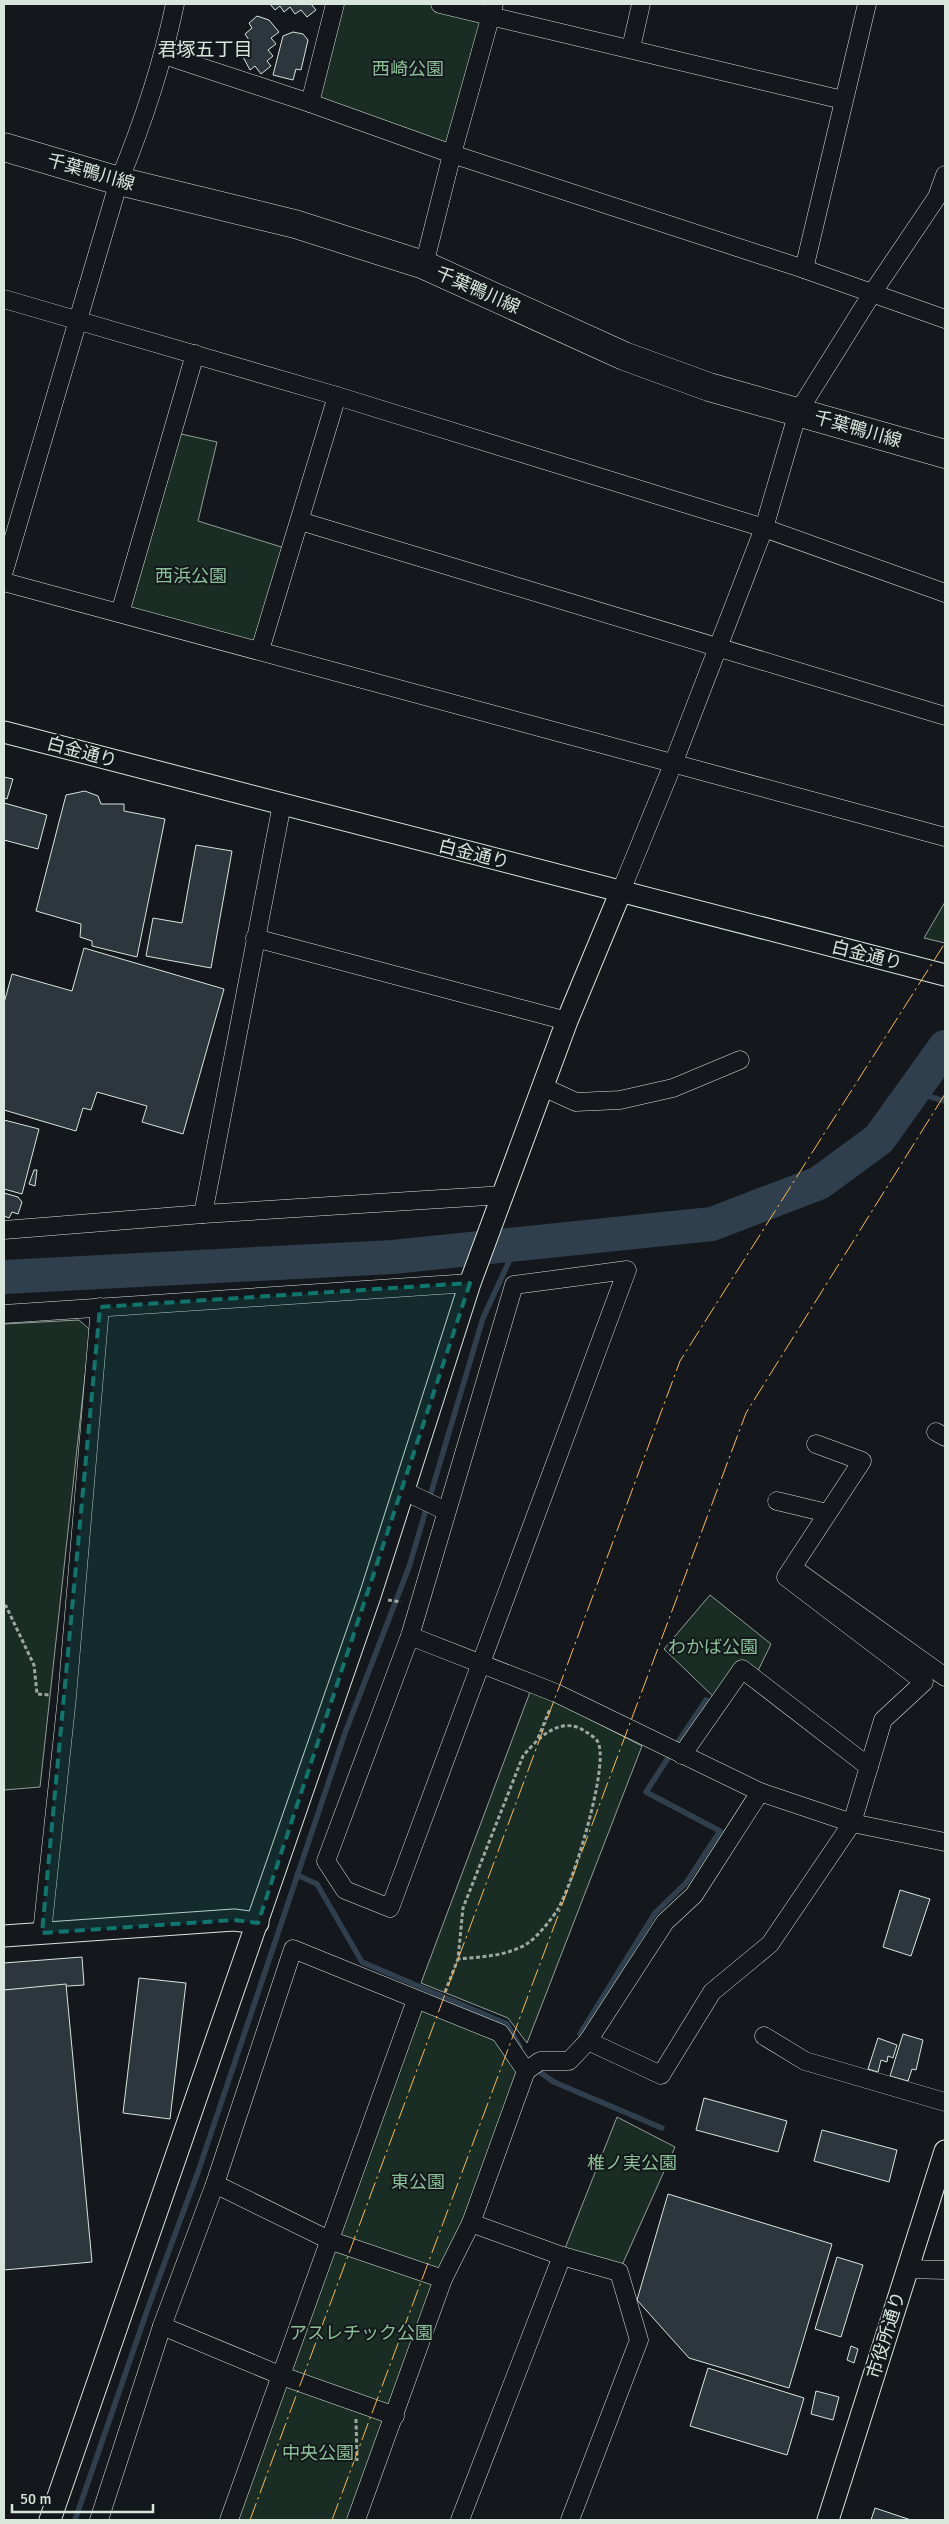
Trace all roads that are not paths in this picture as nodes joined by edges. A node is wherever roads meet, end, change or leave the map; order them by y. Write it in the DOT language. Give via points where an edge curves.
graph roads {
  1 [pos="175,4"];
  2 [pos="335,4"];
  3 [pos="440,4"];
  4 [pos="640,4"];
  5 [pos="867,4"];
  6 [pos="492,10"];
  7 [pos="631,48"];
  8 [pos="164,55"];
  9 [pos="843,100"];
  10 [pos="310,103"];
  11 [pos="4,147"];
  12 [pos="452,154"];
  13 [pos="945,174"];
  14 [pos="119,181"];
  15 [pos="941,200"];
  16 [pos="424,265"];
  17 [pos="804,269"];
  18 [pos="873,292"];
  19 [pos="4,299"];
  20 [pos="945,319"];
  21 [pos="78,322"];
  22 [pos="194,354"];
  23 [pos="338,396"];
  24 [pos="798,412"];
  25 [pos="945,454"];
  26 [pos="300,521"];
  27 [pos="764,528"];
  28 [pos="4,571"];
  29 [pos="4,582"];
  30 [pos="945,593"];
  31 [pos="120,613"];
  32 [pos="719,647"];
  33 [pos="260,650"];
  34 [pos="945,716"];
  35 [pos="4,732"];
  36 [pos="674,764"];
  37 [pos="282,804"];
  38 [pos="945,837"];
  39 [pos="621,891"];
  40 [pos="255,938"];
  41 [pos="936,972"];
  42 [pos="568,1021"];
  43 [pos="740,1060"];
  44 [pos="543,1087"];
  45 [pos="504,1194"];
  46 [pos="202,1214"];
  47 [pos="4,1230"];
  48 [pos="470,1283"];
  49 [pos="100,1307"];
  50 [pos="4,1314"];
  51 [pos="816,1444"];
  52 [pos="404,1491"];
  53 [pos="777,1501"];
  54 [pos="446,1511"];
  55 [pos="827,1513"];
  56 [pos="792,1568"];
  57 [pos="410,1636"];
  58 [pos="482,1664"];
  59 [pos="945,1677"];
  60 [pos="682,1755"];
  61 [pos="869,1767"];
  62 [pos="760,1792"];
  63 [pos="852,1823"];
  64 [pos="945,1842"];
  65 [pos="258,1924"];
  66 [pos="42,1933"];
  67 [pos="4,1936"];
  68 [pos="416,2000"];
  69 [pos="764,2036"];
  70 [pos="588,2041"];
  71 [pos="526,2072"];
  72 [pos="945,2102"];
  73 [pos="945,2151"];
  74 [pos="215,2184"];
  75 [pos="471,2223"];
  76 [pos="329,2240"];
  77 [pos="562,2256"];
  78 [pos="907,2269"];
  79 [pos="945,2270"];
  80 [pos="443,2280"];
  81 [pos="162,2326"];
  82 [pos="282,2376"];
  83 [pos="395,2416"];
  84 [pos="50,2520"];
  85 [pos="98,2520"];
  86 [pos="229,2520"];
  87 [pos="356,2520"];
  88 [pos="460,2520"];
  89 [pos="570,2520"];
  90 [pos="828,2520"];
  1 -- 8 [label="street"];
  2 -- 10 [label="street"];
  3 -- 6 [label="street"];
  4 -- 7 [label="street"];
  5 -- 9 [label="street"];
  6 -- 7 [label="street"];
  6 -- 12 [label="street"];
  7 -- 9 [label="street"];
  8 -- 10 [label="street"];
  8 -- 14 [label="street" via="139,133"];
  9 -- 17 [label="street"];
  10 -- 12 [label="street"];
  11 -- 14 [label="main road, 千葉鴨川線"];
  12 -- 16 [label="street"];
  12 -- 17 [label="street"];
  13 -- 15 [label="street"];
  14 -- 16 [label="main road, 千葉鴨川線" via="295,224"];
  14 -- 21 [label="street"];
  15 -- 18 [label="street"];
  16 -- 24 [label="main road, 千葉鴨川線" via="624,356 708,388"];
  17 -- 18 [label="street"];
  18 -- 20 [label="street"];
  18 -- 24 [label="street"];
  19 -- 21 [label="street"];
  21 -- 22 [label="street"];
  21 -- 28 [label="street"];
  22 -- 23 [label="street"];
  22 -- 31 [label="street"];
  23 -- 26 [label="street"];
  23 -- 27 [label="street"];
  24 -- 25 [label="main road, 千葉鴨川線"];
  24 -- 27 [label="street"];
  26 -- 32 [label="street"];
  26 -- 33 [label="street"];
  27 -- 30 [label="street"];
  27 -- 32 [label="street"];
  29 -- 31 [label="street"];
  31 -- 33 [label="street"];
  32 -- 34 [label="street"];
  32 -- 36 [label="street"];
  33 -- 36 [label="street"];
  35 -- 37 [label="street, 白金通り"];
  36 -- 38 [label="street"];
  36 -- 39 [label="street"];
  37 -- 39 [label="street, 白金通り"];
  37 -- 40 [label="street"];
  39 -- 41 [label="street, 白金通り"];
  39 -- 42 [label="street"];
  40 -- 42 [label="street"];
  40 -- 46 [label="street"];
  42 -- 44 [label="street"];
  43 -- 44 [label="street" via="674,1088 620,1100 576,1102"];
  44 -- 45 [label="street"];
  45 -- 46 [label="street"];
  45 -- 48 [label="street"];
  46 -- 47 [label="street"];
  48 -- 49 [label="street"];
  48 -- 52 [label="street"];
  49 -- 50 [label="street"];
  49 -- 66 [label="street" via="67,1697"];
  51 -- 55 [label="street" via="862,1461"];
  52 -- 54 [label="street"];
  52 -- 65 [label="street"];
  53 -- 55 [label="street"];
  54 -- 57 [label="street"];
  54 -- 58 [label="street" via="514,1285 627,1270"];
  55 -- 56 [label="street"];
  56 -- 59 [label="street"];
  56 -- 61 [label="street" via="786,1577 924,1682 883,1720"];
  57 -- 58 [label="street"];
  57 -- 58 [label="street" via="326,1861 345,1890 390,1908"];
  58 -- 60 [label="street" via="556,1693"];
  60 -- 61 [label="street" via="742,1669"];
  60 -- 62 [label="street"];
  61 -- 63 [label="street"];
  62 -- 63 [label="street"];
  62 -- 70 [label="street" via="694,1895 665,1922"];
  63 -- 64 [label="street"];
  63 -- 70 [label="street" via="770,1944 712,1992 661,2075"];
  65 -- 66 [label="street" via="234,1920"];
  65 -- 84 [label="street"];
  66 -- 67 [label="street"];
  68 -- 71 [label="street" via="500,2034"];
  68 -- 74 [label="street" via="293,1948"];
  68 -- 76 [label="street"];
  69 -- 72 [label="street" via="805,2061"];
  70 -- 71 [label="street" via="569,2061 540,2061"];
  71 -- 75 [label="street"];
  73 -- 78 [label="street, 市役所通り"];
  74 -- 76 [label="street"];
  74 -- 81 [label="street"];
  75 -- 77 [label="street"];
  75 -- 80 [label="street"];
  76 -- 80 [label="street"];
  76 -- 82 [label="street"];
  77 -- 88 [label="street"];
  77 -- 89 [label="street" via="619,2272 639,2340"];
  78 -- 79 [label="street"];
  78 -- 90 [label="street, 市役所通り"];
  80 -- 83 [label="street"];
  81 -- 82 [label="street"];
  81 -- 85 [label="street"];
  82 -- 83 [label="street"];
  82 -- 86 [label="street"];
  83 -- 87 [label="street"];
}
